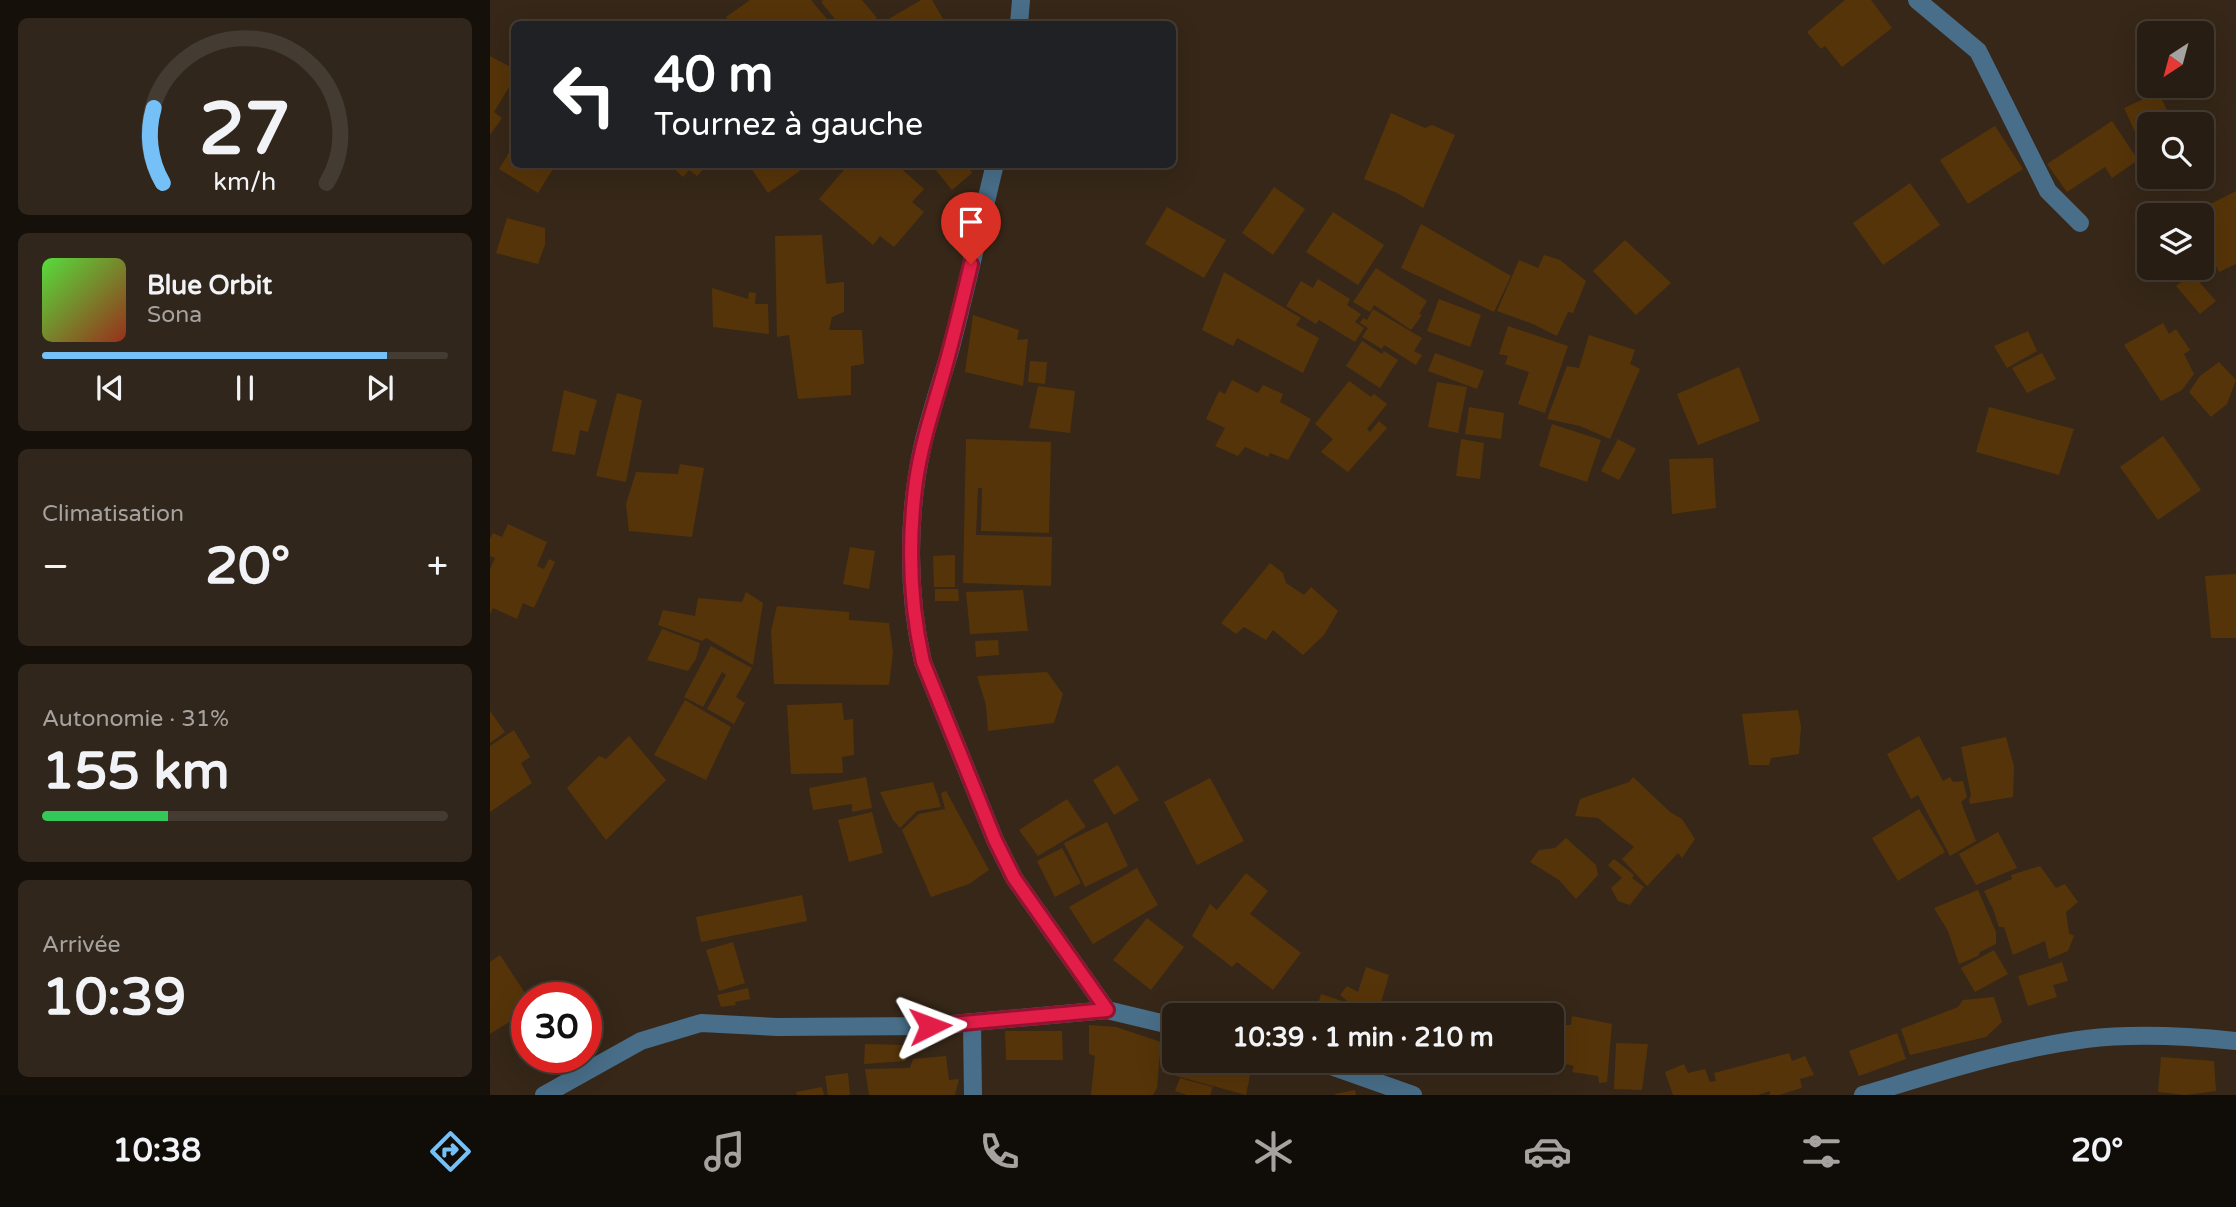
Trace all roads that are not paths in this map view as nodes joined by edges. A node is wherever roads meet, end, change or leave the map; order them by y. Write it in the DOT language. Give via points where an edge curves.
graph roads {
  1 [pos="1021,0"];
  2 [pos="1917,0"];
  3 [pos="1019,21"];
  4 [pos="994,168"];
  5 [pos="2080,223"];
  6 [pos="1107,1010"];
  7 [pos="1162,1023"];
  8 [pos="972,1024"];
  9 [pos="2236,1041"];
  10 [pos="1351,1073"];
  11 [pos="544,1095"];
  12 [pos="973,1095"];
  13 [pos="1413,1095"];
  14 [pos="1863,1095"];
  1 -- 3 [label="street"];
  2 -- 5 [label="street" via="1978,51 2048,191"];
  4 -- 6 [label="street" via="916,481 912,576 917,636 923,662 995,840"];
  6 -- 7 [label="street"];
  6 -- 8 [label="street"];
  8 -- 11 [label="street" via="777,1027 701,1023 641,1041"];
  8 -- 12 [label="street"];
  9 -- 14 [label="street" via="2186,1036 2088,1039 1978,1061"];
  10 -- 13 [label="street"];
}
